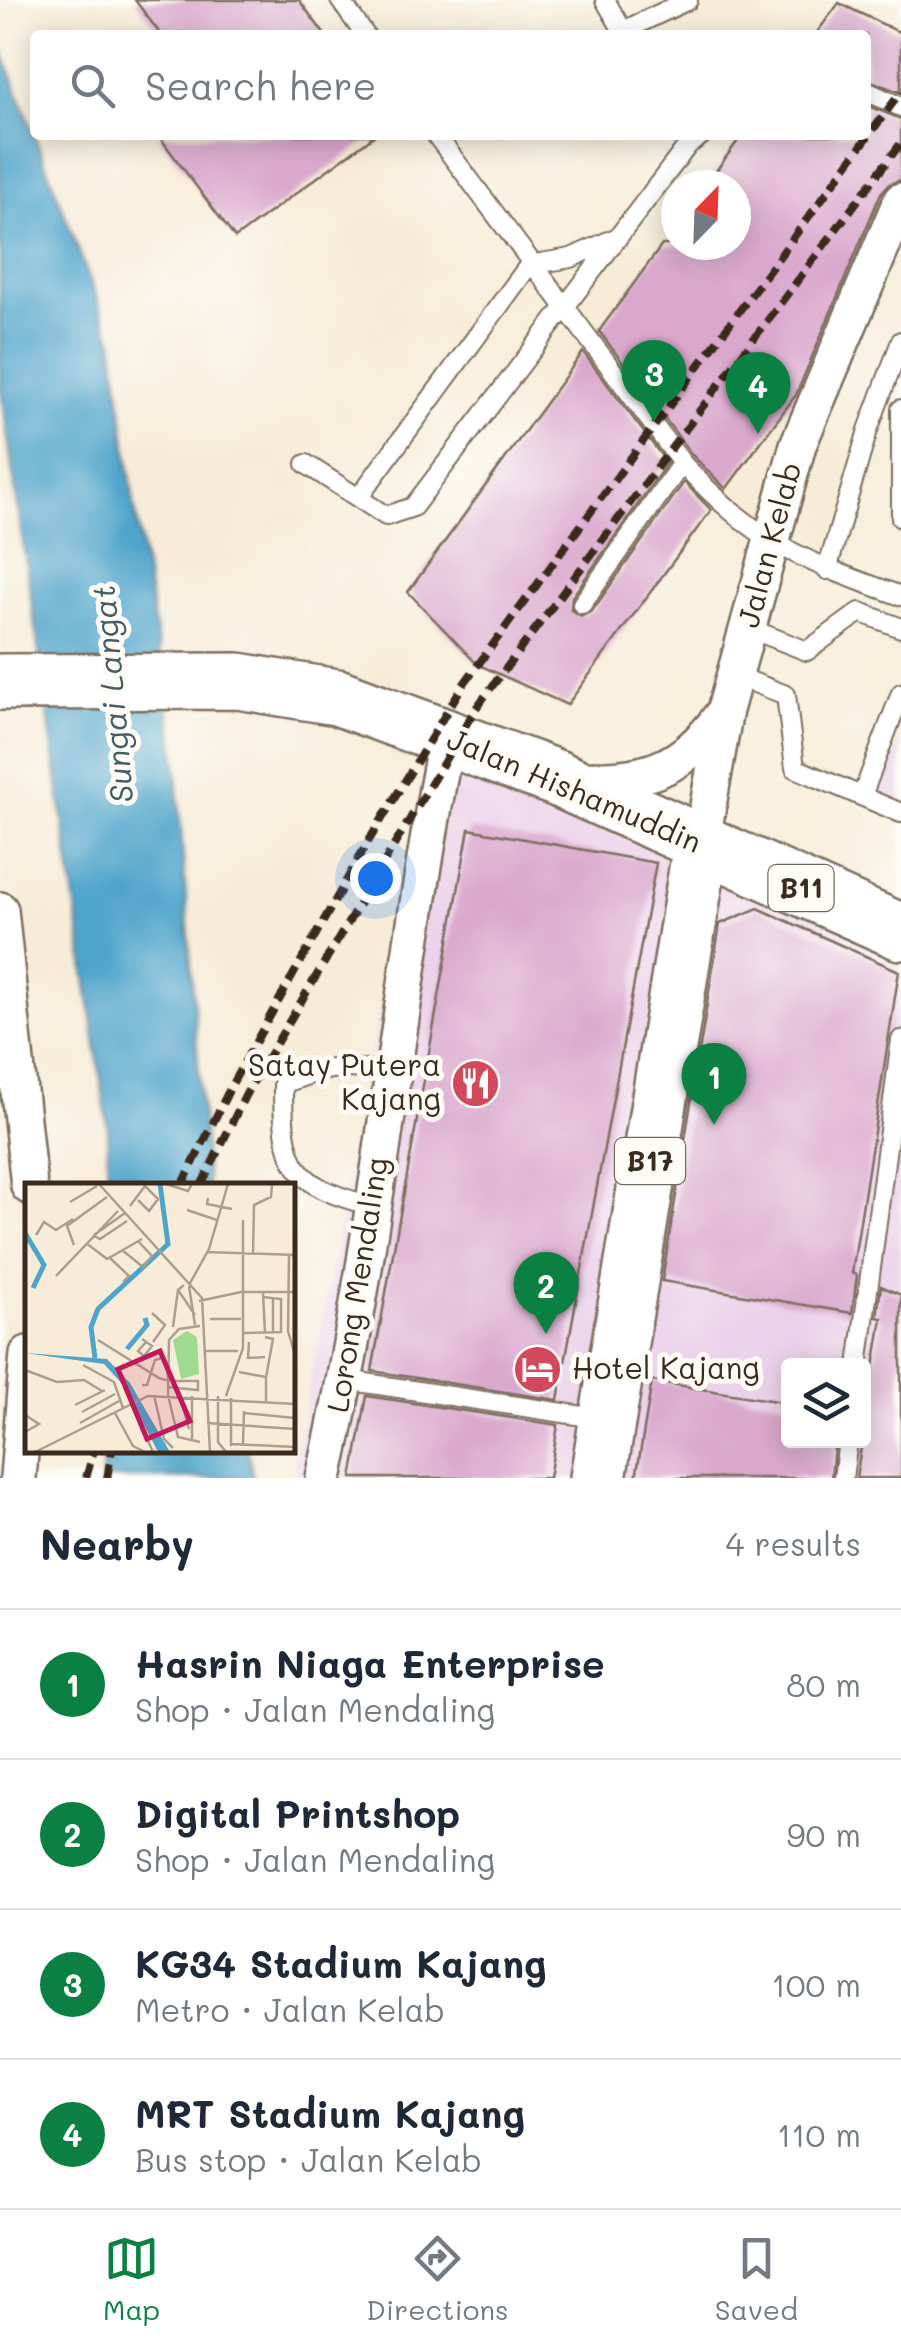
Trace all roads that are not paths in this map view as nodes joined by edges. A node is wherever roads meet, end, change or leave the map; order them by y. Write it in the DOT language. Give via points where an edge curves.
graph roads {
  1 [pos="340,0"];
  2 [pos="605,0"];
  3 [pos="688,0"];
  4 [pos="361,30"];
  5 [pos="871,93"];
  6 [pos="901,106"];
  7 [pos="440,140"];
  8 [pos="694,140"];
  9 [pos="901,203"];
  10 [pos="614,238"];
  11 [pos="529,265"];
  12 [pos="566,306"];
  13 [pos="901,342"];
  14 [pos="900,420"];
  15 [pos="682,463"];
  16 [pos="306,464"];
  17 [pos="359,496"];
  18 [pos="901,518"];
  19 [pos="771,543"];
  20 [pos="828,570"];
  21 [pos="901,596"];
  22 [pos="582,604"];
  23 [pos="748,628"];
  24 [pos="901,628"];
  25 [pos="734,676"];
  26 [pos="9,681"];
  27 [pos="901,693"];
  28 [pos="725,710"];
  29 [pos="447,736"];
  30 [pos="556,778"];
  31 [pos="862,796"];
  32 [pos="901,813"];
  33 [pos="700,844"];
  34 [pos="0,910"];
  35 [pos="901,932"];
  36 [pos="901,1040"];
  37 [pos="391,1074"];
  38 [pos="8,1091"];
  39 [pos="29,1183"];
  40 [pos="372,1206"];
  41 [pos="859,1358"];
  42 [pos="346,1380"];
  43 [pos="25,1391"];
  44 [pos="608,1420"];
  45 [pos="847,1448"];
  46 [pos="18,1478"];
  47 [pos="324,1478"];
  48 [pos="598,1478"];
  49 [pos="843,1478"];
  1 -- 4 [label="lane"];
  2 -- 3 [label="lane" via="623,30"];
  5 -- 6 [label="lane"];
  7 -- 11 [label="lane"];
  8 -- 10 [label="lane"];
  9 -- 19 [label="street, Jalan Kelab" via="798,445"];
  10 -- 11 [label="lane" via="571,258"];
  10 -- 12 [label="lane"];
  11 -- 12 [label="lane"];
  11 -- 17 [label="lane"];
  12 -- 15 [label="lane"];
  12 -- 17 [label="lane" via="413,507 386,516"];
  13 -- 20 [label="lane"];
  14 -- 18 [label="lane"];
  15 -- 19 [label="lane" via="726,511"];
  15 -- 22 [label="lane"];
  16 -- 17 [label="lane"];
  19 -- 20 [label="lane"];
  19 -- 23 [label="street, Jalan Kelab"];
  20 -- 21 [label="lane"];
  23 -- 24 [label="lane" via="808,652 860,612"];
  23 -- 25 [label="street, Jalan Kelab"];
  25 -- 28 [label="street, Jalan Kelab"];
  25 -- 31 [label="lane" via="786,695 795,768"];
  26 -- 29 [label="main road, Jalan Hishamuddin / B11" via="238,681 338,698"];
  27 -- 31 [label="lane"];
  28 -- 30 [label="street" via="696,750 680,760 612,780"];
  28 -- 33 [label="street, Jalan Kelab"];
  29 -- 30 [label="main road, Jalan Hishamuddin / B11"];
  29 -- 37 [label="street, Lorong Mendaling"];
  30 -- 33 [label="main road, Jalan Hishamuddin / B11"];
  31 -- 32 [label="lane"];
  33 -- 35 [label="main road, Jalan Hishamuddin / B11"];
  33 -- 44 [label="main road, B17"];
  34 -- 38 [label="street"];
  36 -- 41 [label="lane"];
  37 -- 40 [label="street, Lorong Mendaling"];
  37 -- 40 [label="lane" via="326,1066 283,1084 283,1139 304,1180 328,1195"];
  38 -- 39 [label="street"];
  40 -- 42 [label="street, Lorong Mendaling"];
  42 -- 44 [label="lane"];
  42 -- 47 [label="street, Lorong Mendaling"];
  43 -- 46 [label="street"];
  44 -- 48 [label="main road, B17"];
  45 -- 49 [label="lane"];
}
